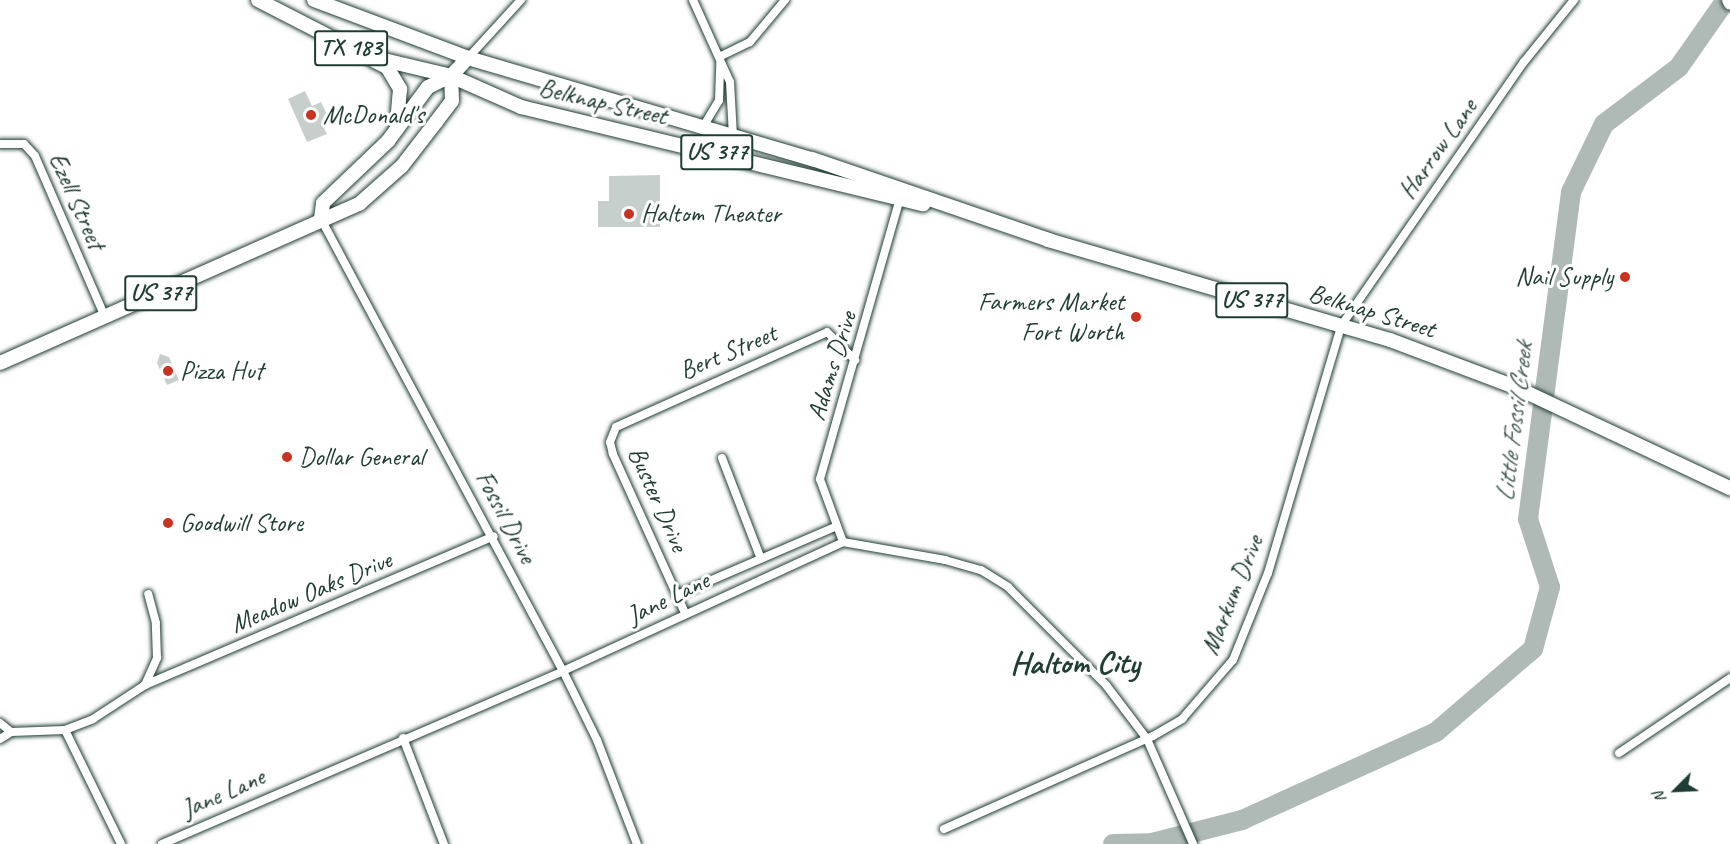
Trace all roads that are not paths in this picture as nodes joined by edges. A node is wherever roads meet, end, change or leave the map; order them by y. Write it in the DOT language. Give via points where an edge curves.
graph roads {
  1 [pos="258,0"];
  2 [pos="314,0"];
  3 [pos="521,0"];
  4 [pos="693,0"];
  5 [pos="785,0"];
  6 [pos="1574,0"];
  7 [pos="367,56"];
  8 [pos="719,57"];
  9 [pos="468,58"];
  10 [pos="451,76"];
  11 [pos="704,127"];
  12 [pos="396,131"];
  13 [pos="733,135"];
  14 [pos="0,144"];
  15 [pos="900,199"];
  16 [pos="321,219"];
  17 [pos="986,220"];
  18 [pos="105,317"];
  19 [pos="1341,326"];
  20 [pos="855,360"];
  21 [pos="0,363"];
  22 [pos="613,433"];
  23 [pos="722,458"];
  24 [pos="1730,488"];
  25 [pos="833,527"];
  26 [pos="494,537"];
  27 [pos="843,542"];
  28 [pos="761,559"];
  29 [pos="148,594"];
  30 [pos="679,599"];
  31 [pos="685,613"];
  32 [pos="563,671"];
  33 [pos="1730,678"];
  34 [pos="145,685"];
  35 [pos="0,723"];
  36 [pos="65,730"];
  37 [pos="10,732"];
  38 [pos="403,738"];
  39 [pos="0,739"];
  40 [pos="1147,739"];
  41 [pos="1619,753"];
  42 [pos="944,829"];
  43 [pos="121,844"];
  44 [pos="162,844"];
  45 [pos="444,844"];
  46 [pos="637,844"];
  47 [pos="1193,844"];
  1 -- 7 [label="main road, Belknap Street / TX 183"];
  2 -- 9 [label="main road, Belknap Street / TX 183"];
  3 -- 9 [label="street"];
  4 -- 8 [label="street"];
  5 -- 8 [label="street" via="750,42"];
  6 -- 19 [label="street, Harrow Lane" via="1524,62"];
  7 -- 10 [label="main road, Belknap Street / TX 183"];
  7 -- 12 [label="main road" via="387,67 400,89"];
  8 -- 11 [label="street" via="719,100"];
  8 -- 13 [label="street" via="732,90"];
  9 -- 10 [label="main road"];
  9 -- 11 [label="main road, Belknap Street / US 377"];
  10 -- 12 [label="main road" via="428,87"];
  10 -- 15 [label="main road, Belknap Street / US 377" via="521,108"];
  10 -- 16 [label="main road, US 377" via="452,101 402,166 359,204"];
  11 -- 13 [label="main road, Belknap Street / US 377"];
  12 -- 16 [label="main road" via="352,179 322,203"];
  13 -- 17 [label="main road, Belknap Street / US 377"];
  14 -- 18 [label="street, Ezell Street" via="18,142 35,156"];
  15 -- 17 [label="main road, Belknap Street / US 377"];
  15 -- 20 [label="street, Adams Drive"];
  16 -- 18 [label="main road, US 377"];
  16 -- 26 [label="street, Fossil Drive"];
  17 -- 19 [label="main road, Belknap Street / US 377"];
  18 -- 21 [label="main road, US 377"];
  19 -- 24 [label="main road, Belknap Street / US 377" via="1515,387"];
  19 -- 40 [label="street, Markum Drive" via="1268,573 1233,660 1182,719"];
  20 -- 22 [label="street, Bert Street" via="827,332 634,416"];
  20 -- 25 [label="street, Adams Drive" via="820,479"];
  22 -- 30 [label="street, Buster Drive" via="614,454"];
  23 -- 28 [label="street"];
  25 -- 27 [label="street, Adams Drive"];
  25 -- 28 [label="street"];
  26 -- 32 [label="street, Fossil Drive"];
  26 -- 34 [label="street, Meadow Oaks Drive"];
  27 -- 31 [label="street, Jane Lane"];
  27 -- 40 [label="street" via="945,560 996,578 1106,685"];
  28 -- 30 [label="street"];
  29 -- 34 [label="street, Meadow Oaks Drive" via="156,623 157,658"];
  30 -- 31 [label="street, Buster Drive"];
  31 -- 32 [label="street, Jane Lane"];
  32 -- 38 [label="street, Jane Lane"];
  32 -- 46 [label="street, Fossil Drive" via="597,740"];
  33 -- 41 [label="street"];
  34 -- 36 [label="street, Meadow Oaks Drive" via="113,709"];
  35 -- 37 [label="street"];
  36 -- 37 [label="street, Meadow Oaks Drive"];
  36 -- 43 [label="street"];
  37 -- 39 [label="street"];
  38 -- 44 [label="street, Jane Lane"];
  38 -- 45 [label="street"];
  40 -- 42 [label="street, Markum Drive"];
  40 -- 47 [label="street"];
}
